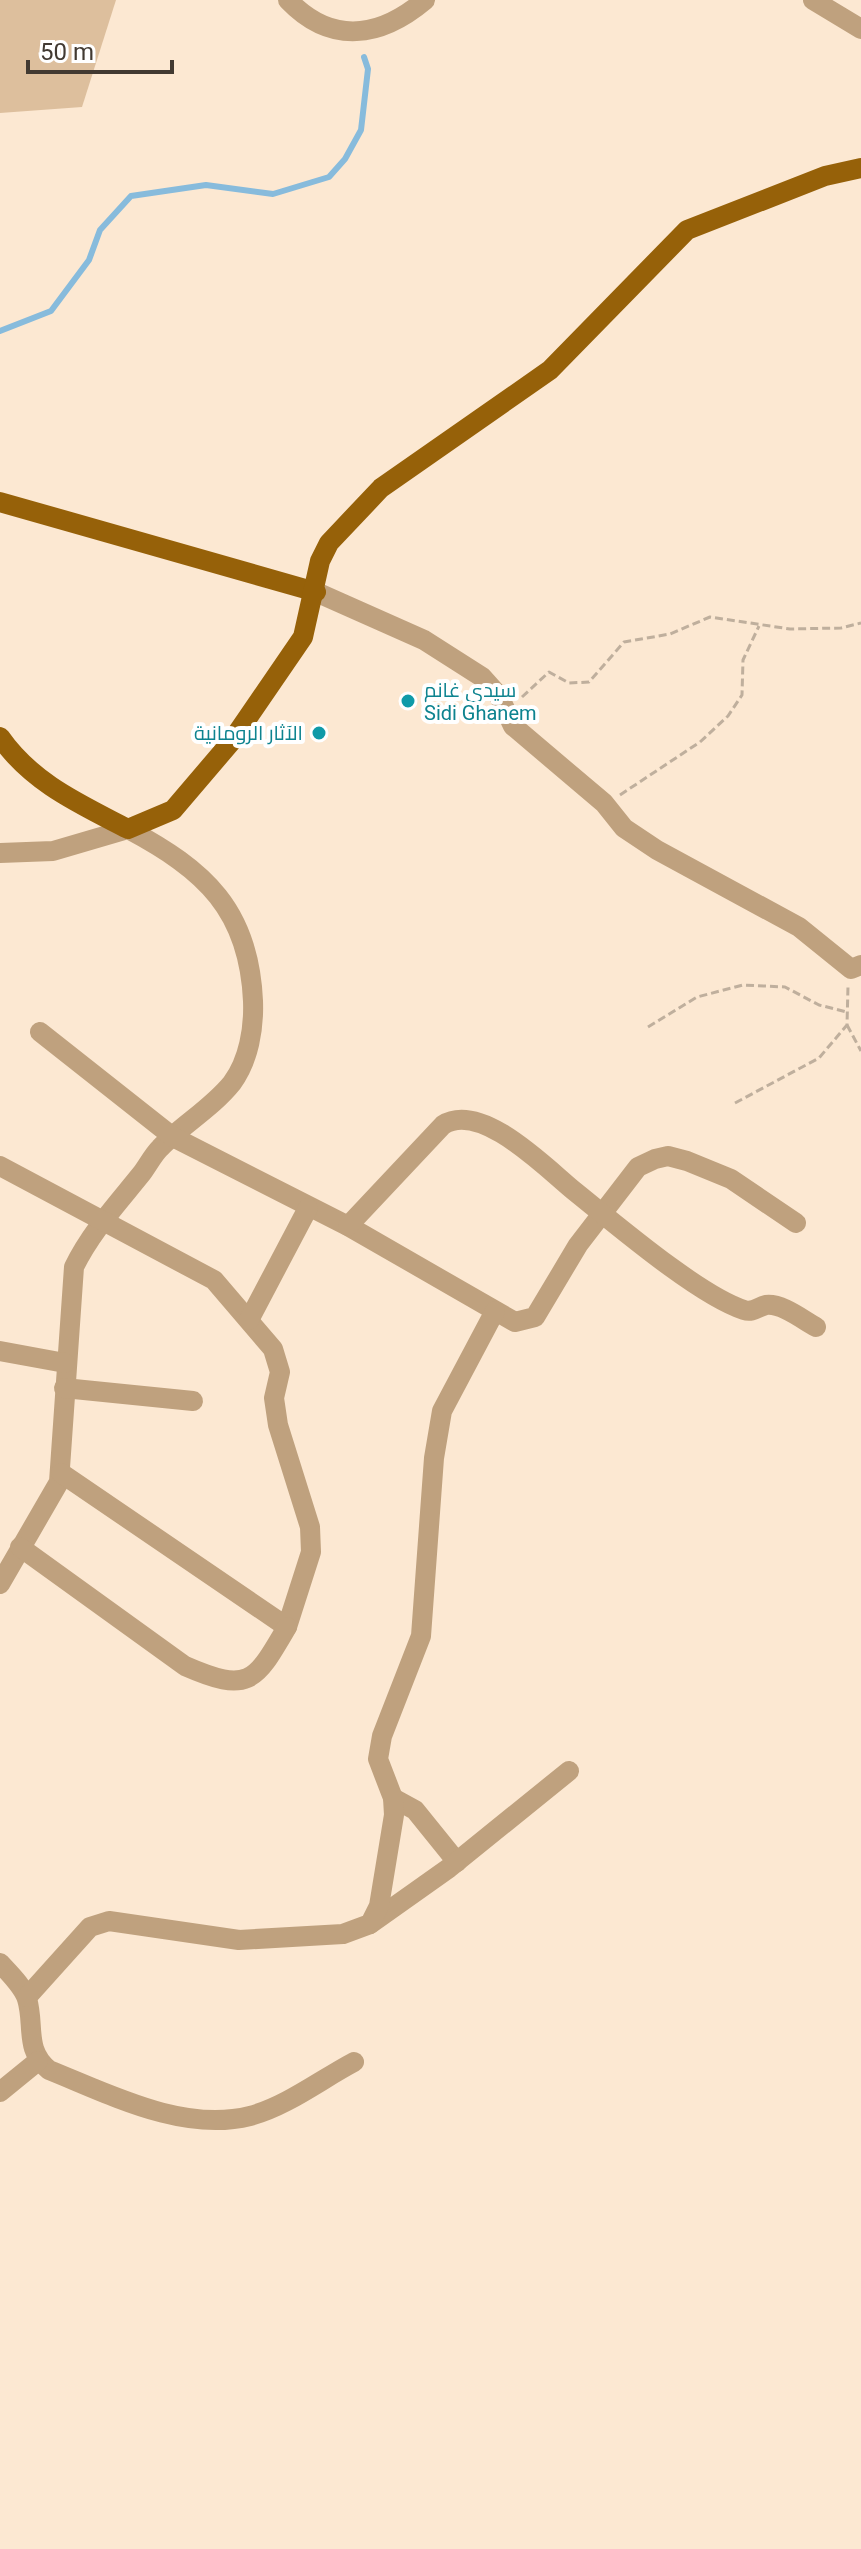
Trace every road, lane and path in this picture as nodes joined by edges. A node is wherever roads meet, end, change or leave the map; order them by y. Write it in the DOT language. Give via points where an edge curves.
graph roads {
  1 [pos="288,0"];
  2 [pos="425,0"];
  3 [pos="813,0"];
  4 [pos="861,29"];
  5 [pos="861,168"];
  6 [pos="0,502"];
  7 [pos="316,592"];
  8 [pos="861,623"];
  9 [pos="759,626"];
  10 [pos="505,714"];
  11 [pos="0,737"];
  12 [pos="606,805"];
  13 [pos="128,829"];
  14 [pos="0,853"];
  15 [pos="854,966"];
  16 [pos="847,1012"];
  17 [pos="847,1025"];
  18 [pos="648,1027"];
  19 [pos="40,1032"];
  20 [pos="861,1051"];
  21 [pos="735,1103"];
  22 [pos="173,1137"];
  23 [pos="0,1166"];
  24 [pos="308,1208"];
  25 [pos="604,1215"];
  26 [pos="104,1220"];
  27 [pos="796,1223"];
  28 [pos="348,1226"];
  29 [pos="495,1311"];
  30 [pos="249,1320"];
  31 [pos="816,1327"];
  32 [pos="0,1351"];
  33 [pos="65,1363"];
  34 [pos="64,1388"];
  35 [pos="193,1401"];
  36 [pos="61,1473"];
  37 [pos="20,1547"];
  38 [pos="1,1581"];
  39 [pos="287,1627"];
  40 [pos="569,1771"];
  41 [pos="393,1798"];
  42 [pos="457,1862"];
  43 [pos="370,1924"];
  44 [pos="0,1963"];
  45 [pos="27,1997"];
  46 [pos="38,2061"];
  47 [pos="354,2062"];
  48 [pos="0,2092"];
  1 -- 2 [label="street" via="317,22 347,32 371,32"];
  3 -- 4 [label="street"];
  5 -- 7 [label="main road" via="825,176 687,230 550,370 415,463 348,519 320,561"];
  6 -- 7 [label="main road"];
  7 -- 10 [label="street" via="454,658 482,677 499,696"];
  7 -- 13 [label="main road" via="303,637 231,742 173,810"];
  8 -- 9 [label="path" via="841,628"];
  9 -- 10 [label="path" via="710,617 670,634 624,642 589,682 569,683 549,672"];
  9 -- 12 [label="path" via="743,660 742,695 728,716 700,742"];
  10 -- 12 [label="street" via="530,743"];
  11 -- 13 [label="main road" via="58,793"];
  12 -- 15 [label="street" via="624,828 657,850 799,927"];
  13 -- 14 [label="street" via="53,851"];
  13 -- 22 [label="street" via="164,848 223,901 239,926 252,982 254,1016 233,1082"];
  15 -- 16 [label="path"];
  16 -- 17 [label="path"];
  16 -- 18 [label="path" via="785,987 743,985 697,997"];
  17 -- 20 [label="path"];
  17 -- 21 [label="path" via="819,1058"];
  19 -- 22 [label="street"];
  22 -- 24 [label="street"];
  22 -- 26 [label="street"];
  23 -- 26 [label="street"];
  24 -- 28 [label="street"];
  24 -- 30 [label="street"];
  25 -- 27 [label="street" via="638,1167 668,1156 731,1179"];
  25 -- 28 [label="street" via="510,1139 462,1118 443,1125"];
  25 -- 29 [label="street" via="578,1245 535,1317 515,1322"];
  25 -- 31 [label="street" via="746,1312 776,1306"];
  26 -- 30 [label="street" via="214,1280"];
  26 -- 33 [label="street" via="74,1267"];
  28 -- 29 [label="street"];
  29 -- 41 [label="street" via="442,1411 421,1636 378,1759"];
  30 -- 39 [label="street" via="279,1361 274,1398 278,1425 310,1527 311,1552"];
  32 -- 33 [label="street"];
  33 -- 34 [label="street"];
  34 -- 35 [label="street"];
  34 -- 36 [label="street"];
  36 -- 37 [label="street"];
  36 -- 39 [label="street"];
  37 -- 38 [label="street"];
  37 -- 39 [label="street" via="185,1666 215,1679 250,1679 262,1670"];
  40 -- 42 [label="street"];
  41 -- 42 [label="street" via="415,1810"];
  41 -- 43 [label="street" via="379,1906"];
  42 -- 43 [label="street"];
  43 -- 45 [label="street" via="343,1934 239,1940 109,1921 90,1927"];
  44 -- 45 [label="street"];
  45 -- 46 [label="street"];
  46 -- 47 [label="street" via="142,2108 224,2121 284,2102"];
  46 -- 48 [label="street"];
}
